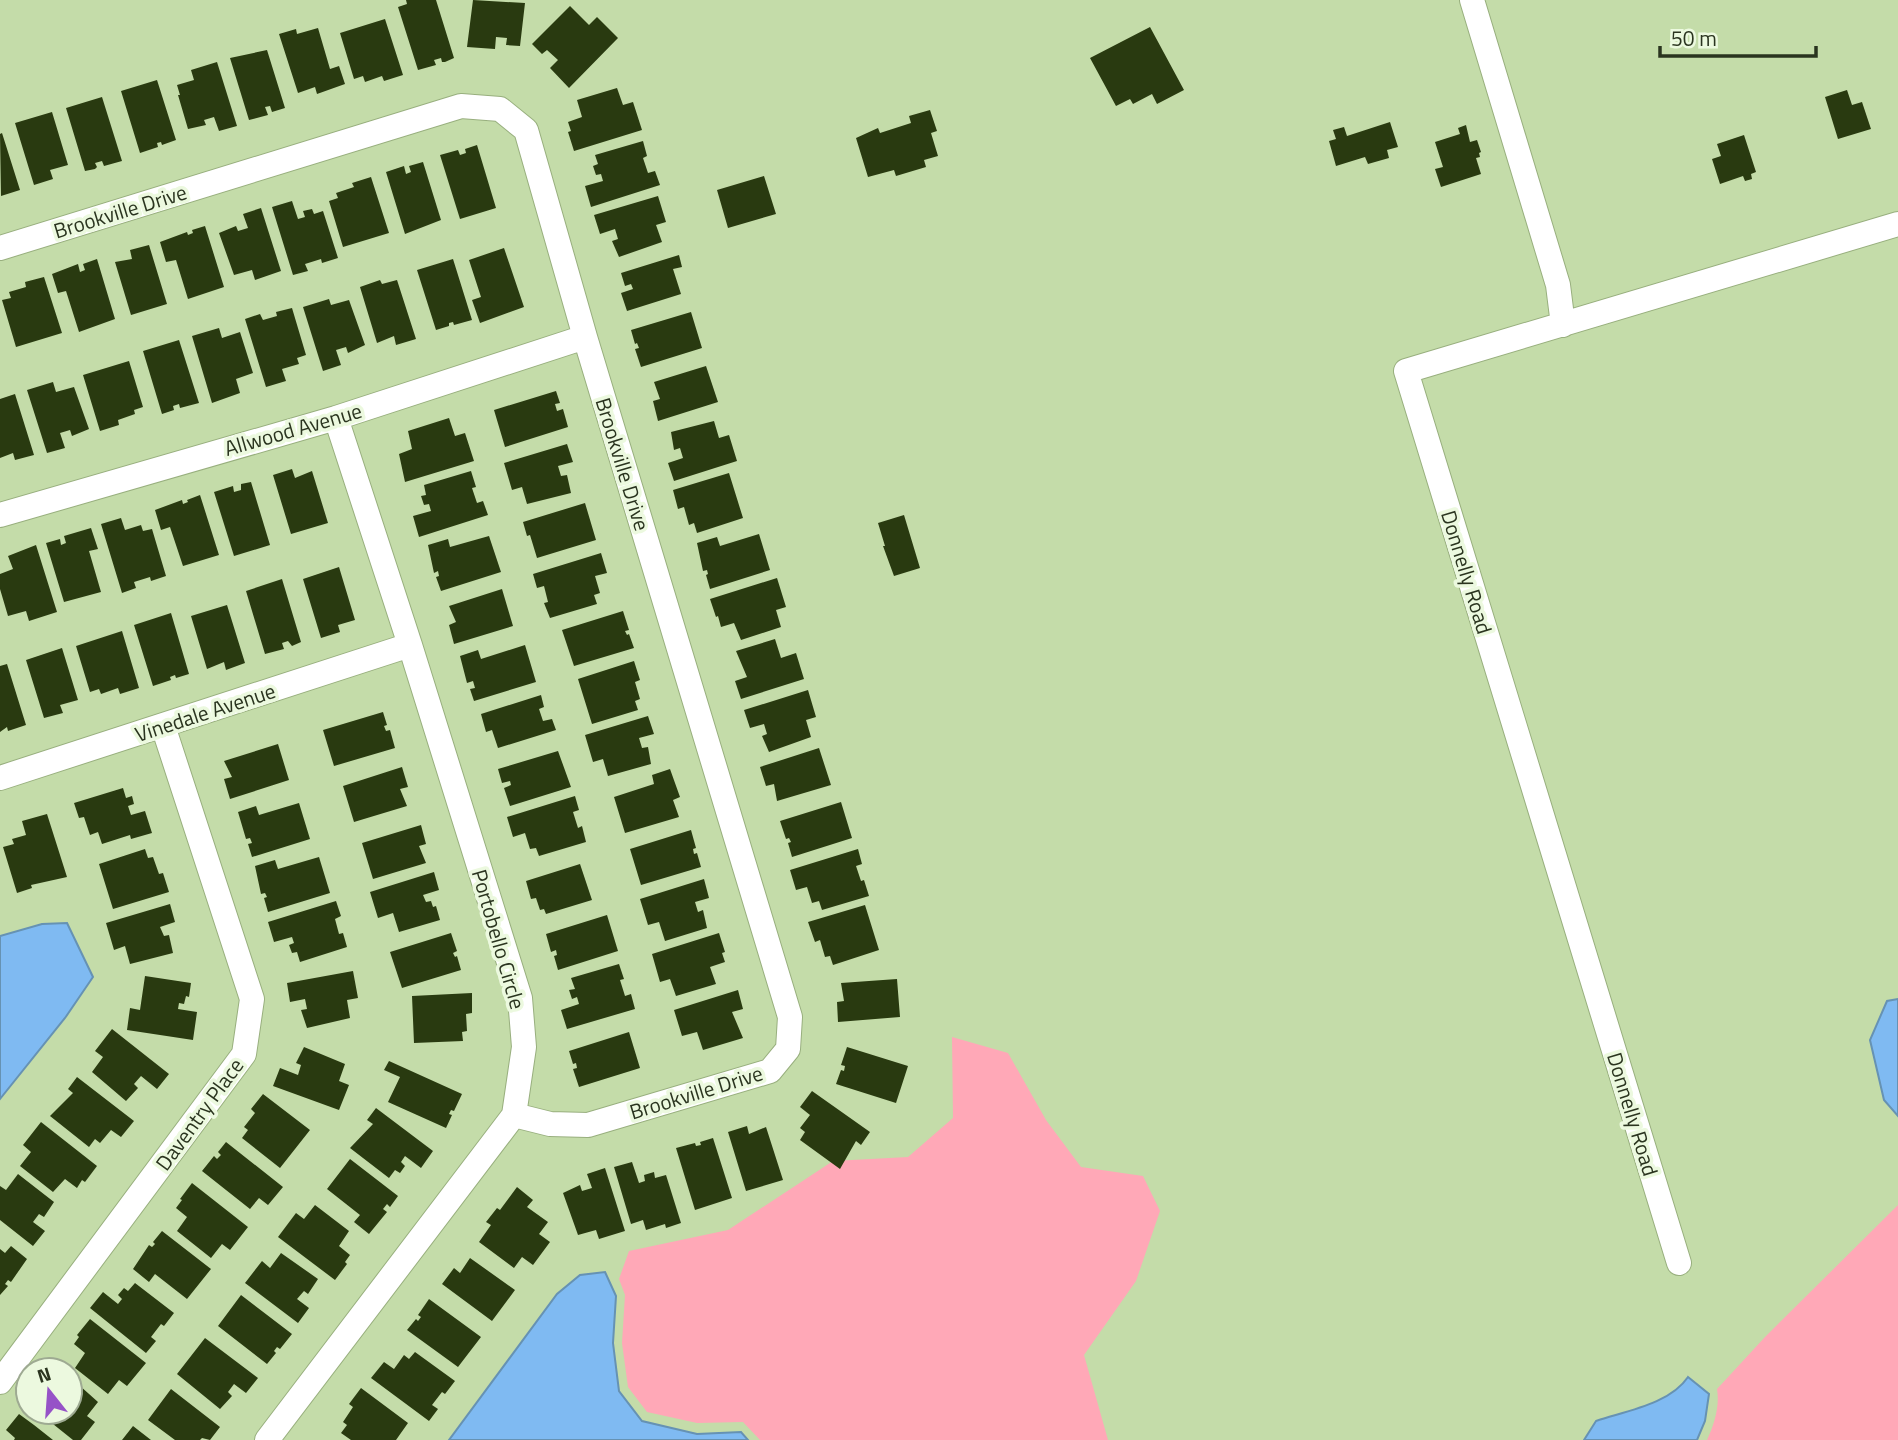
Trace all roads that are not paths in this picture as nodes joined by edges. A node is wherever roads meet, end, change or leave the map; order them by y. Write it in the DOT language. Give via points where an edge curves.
graph roads {
  1 [pos="1472,0"];
  2 [pos="1898,224"];
  3 [pos="0,248"];
  4 [pos="1563,325"];
  5 [pos="585,337"];
  6 [pos="336,418"];
  7 [pos="0,514"];
  8 [pos="410,645"];
  9 [pos="163,726"];
  10 [pos="0,778"];
  11 [pos="514,1115"];
  12 [pos="1679,1263"];
  13 [pos="0,1382"];
  14 [pos="267,1440"];
  1 -- 4 [label="street" via="1558,285"];
  2 -- 4 [label="street, Donnelly Road"];
  3 -- 5 [label="street, Brookville Drive" via="461,106 500,109 526,130"];
  4 -- 12 [label="street, Donnelly Road" via="1406,371"];
  5 -- 6 [label="street, Allwood Avenue"];
  5 -- 11 [label="street, Brookville Drive" via="790,1017 788,1049 770,1071 588,1125 550,1124"];
  6 -- 7 [label="street, Allwood Avenue"];
  6 -- 8 [label="street, Portobello Circle"];
  8 -- 9 [label="street, Vinedale Avenue"];
  8 -- 11 [label="street, Portobello Circle" via="520,998 524,1047"];
  9 -- 10 [label="street, Vinedale Avenue"];
  9 -- 13 [label="street, Daventry Place" via="252,999 244,1054"];
  11 -- 14 [label="street, Portobello Circle"];
}
